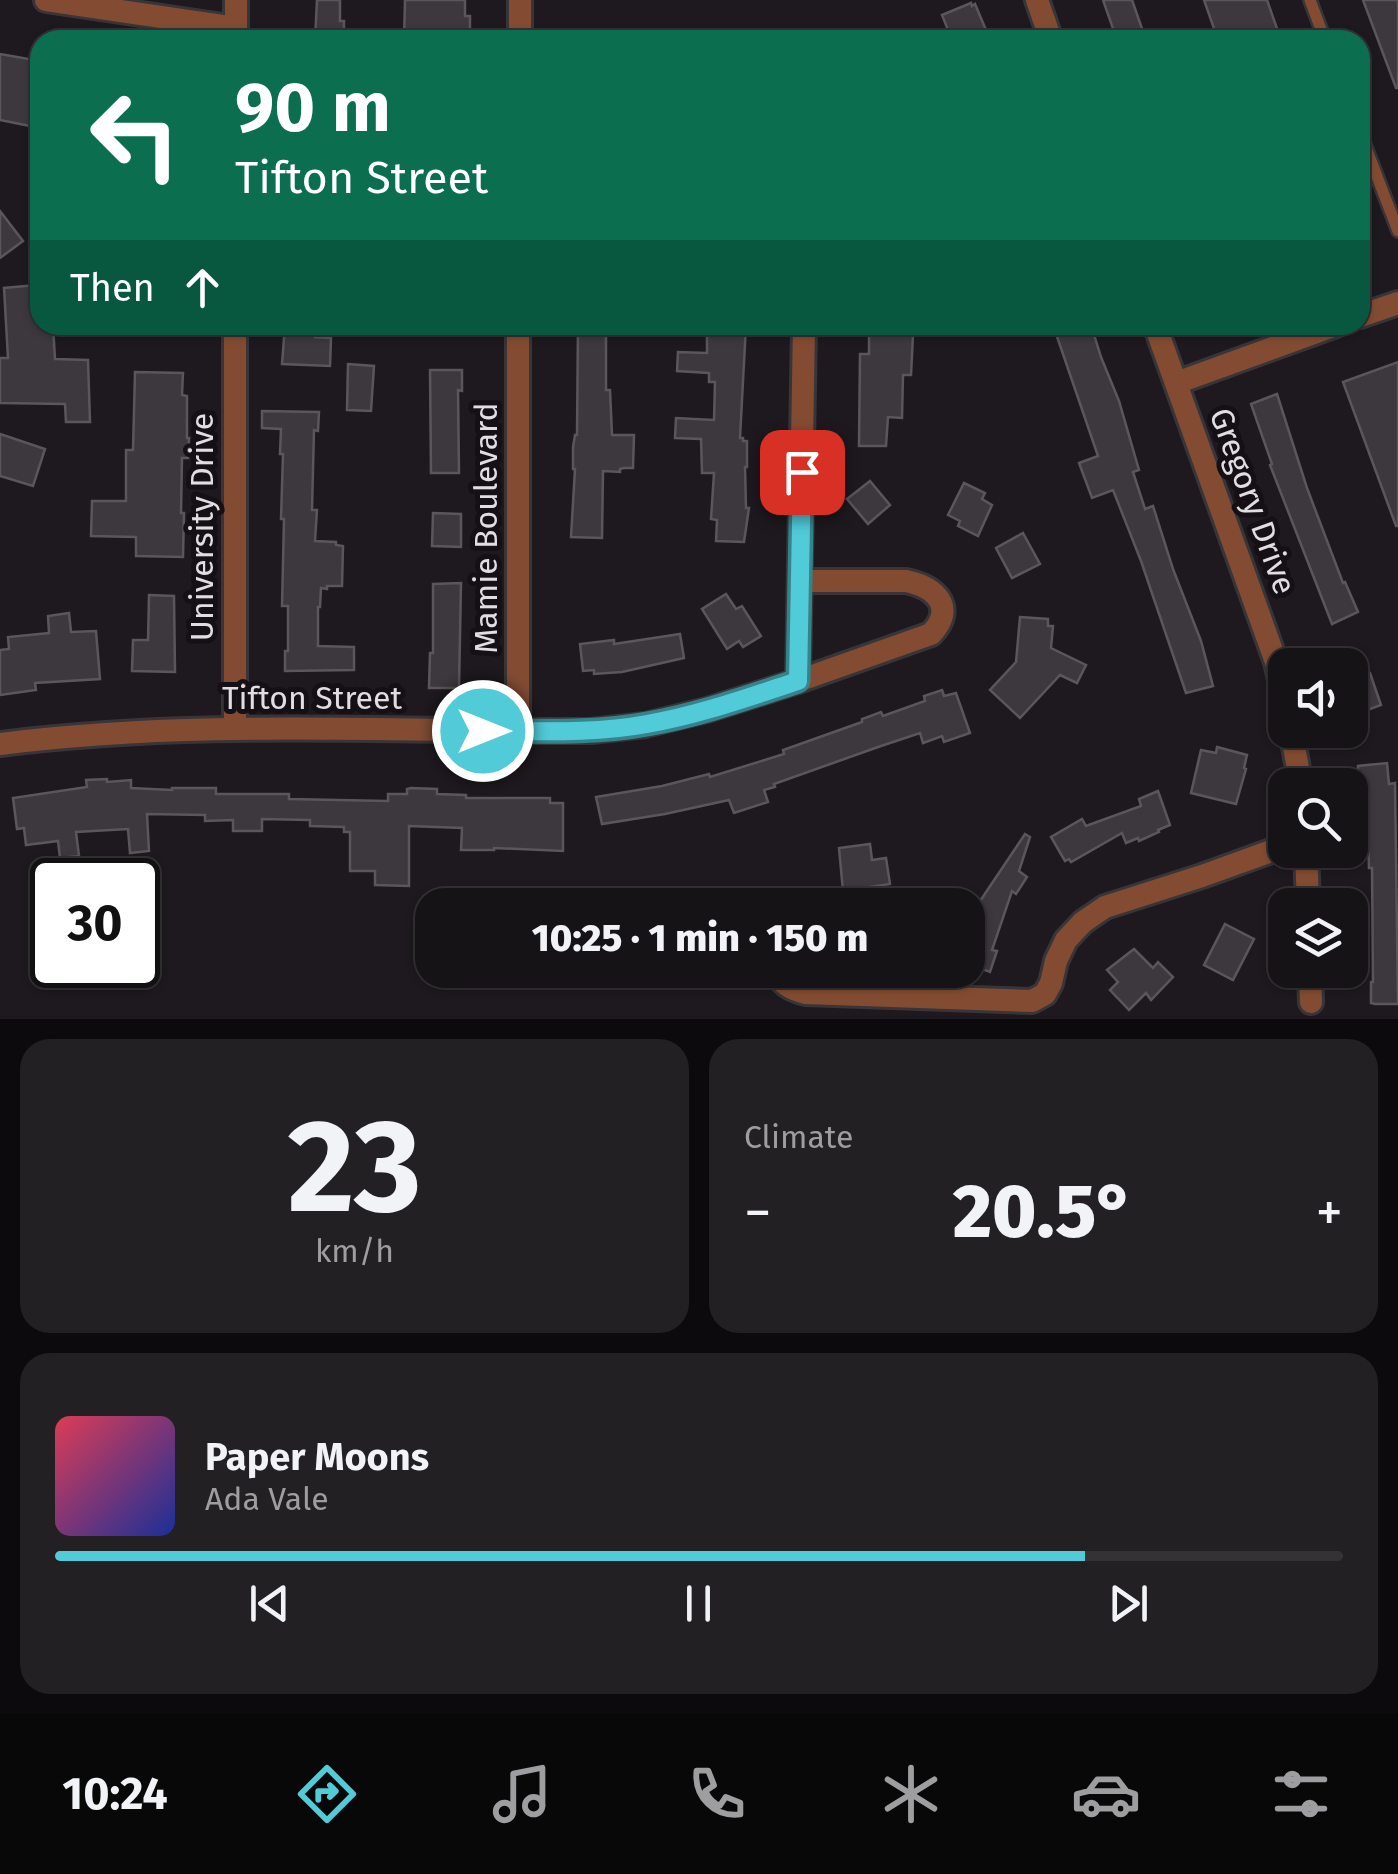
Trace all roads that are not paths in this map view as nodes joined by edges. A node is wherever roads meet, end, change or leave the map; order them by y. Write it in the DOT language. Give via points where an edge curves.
graph roads {
  1 [pos="46,0"];
  2 [pos="236,0"];
  3 [pos="520,0"];
  4 [pos="1037,0"];
  5 [pos="1310,0"];
  6 [pos="214,30"];
  7 [pos="236,30"];
  8 [pos="520,30"];
  9 [pos="1048,30"];
  10 [pos="1321,30"];
  11 [pos="1370,158"];
  12 [pos="1398,231"];
  13 [pos="1398,302"];
  14 [pos="1370,312"];
  15 [pos="235,335"];
  16 [pos="518,335"];
  17 [pos="804,335"];
  18 [pos="1159,335"];
  19 [pos="1308,335"];
  20 [pos="1176,383"];
  21 [pos="800,581"];
  22 [pos="1271,648"];
  23 [pos="798,681"];
  24 [pos="235,729"];
  25 [pos="518,731"];
  26 [pos="0,744"];
  27 [pos="1268,852"];
  28 [pos="789,988"];
  29 [pos="1311,988"];
  30 [pos="1311,1002"];
  1 -- 6 [label="street"];
  2 -- 7 [label="street"];
  3 -- 8 [label="street"];
  4 -- 9 [label="street"];
  5 -- 10 [label="lane"];
  11 -- 12 [label="lane"];
  13 -- 14 [label="street"];
  15 -- 24 [label="street, University Drive"];
  16 -- 25 [label="street, Mamie Boulevard"];
  17 -- 21 [label="street"];
  18 -- 20 [label="street, Gregory Drive"];
  19 -- 20 [label="street"];
  20 -- 22 [label="street, Gregory Drive"];
  21 -- 23 [label="street"];
  21 -- 23 [label="street, Tifton Street" via="921,584 944,614 932,634"];
  23 -- 25 [label="street, Tifton Street" via="645,725"];
  24 -- 25 [label="street, Tifton Street"];
  24 -- 26 [label="street, Tifton Street"];
  27 -- 28 [label="street" via="1105,907 1066,940 1051,983 1032,1001"];
  29 -- 30 [label="street"];
}
